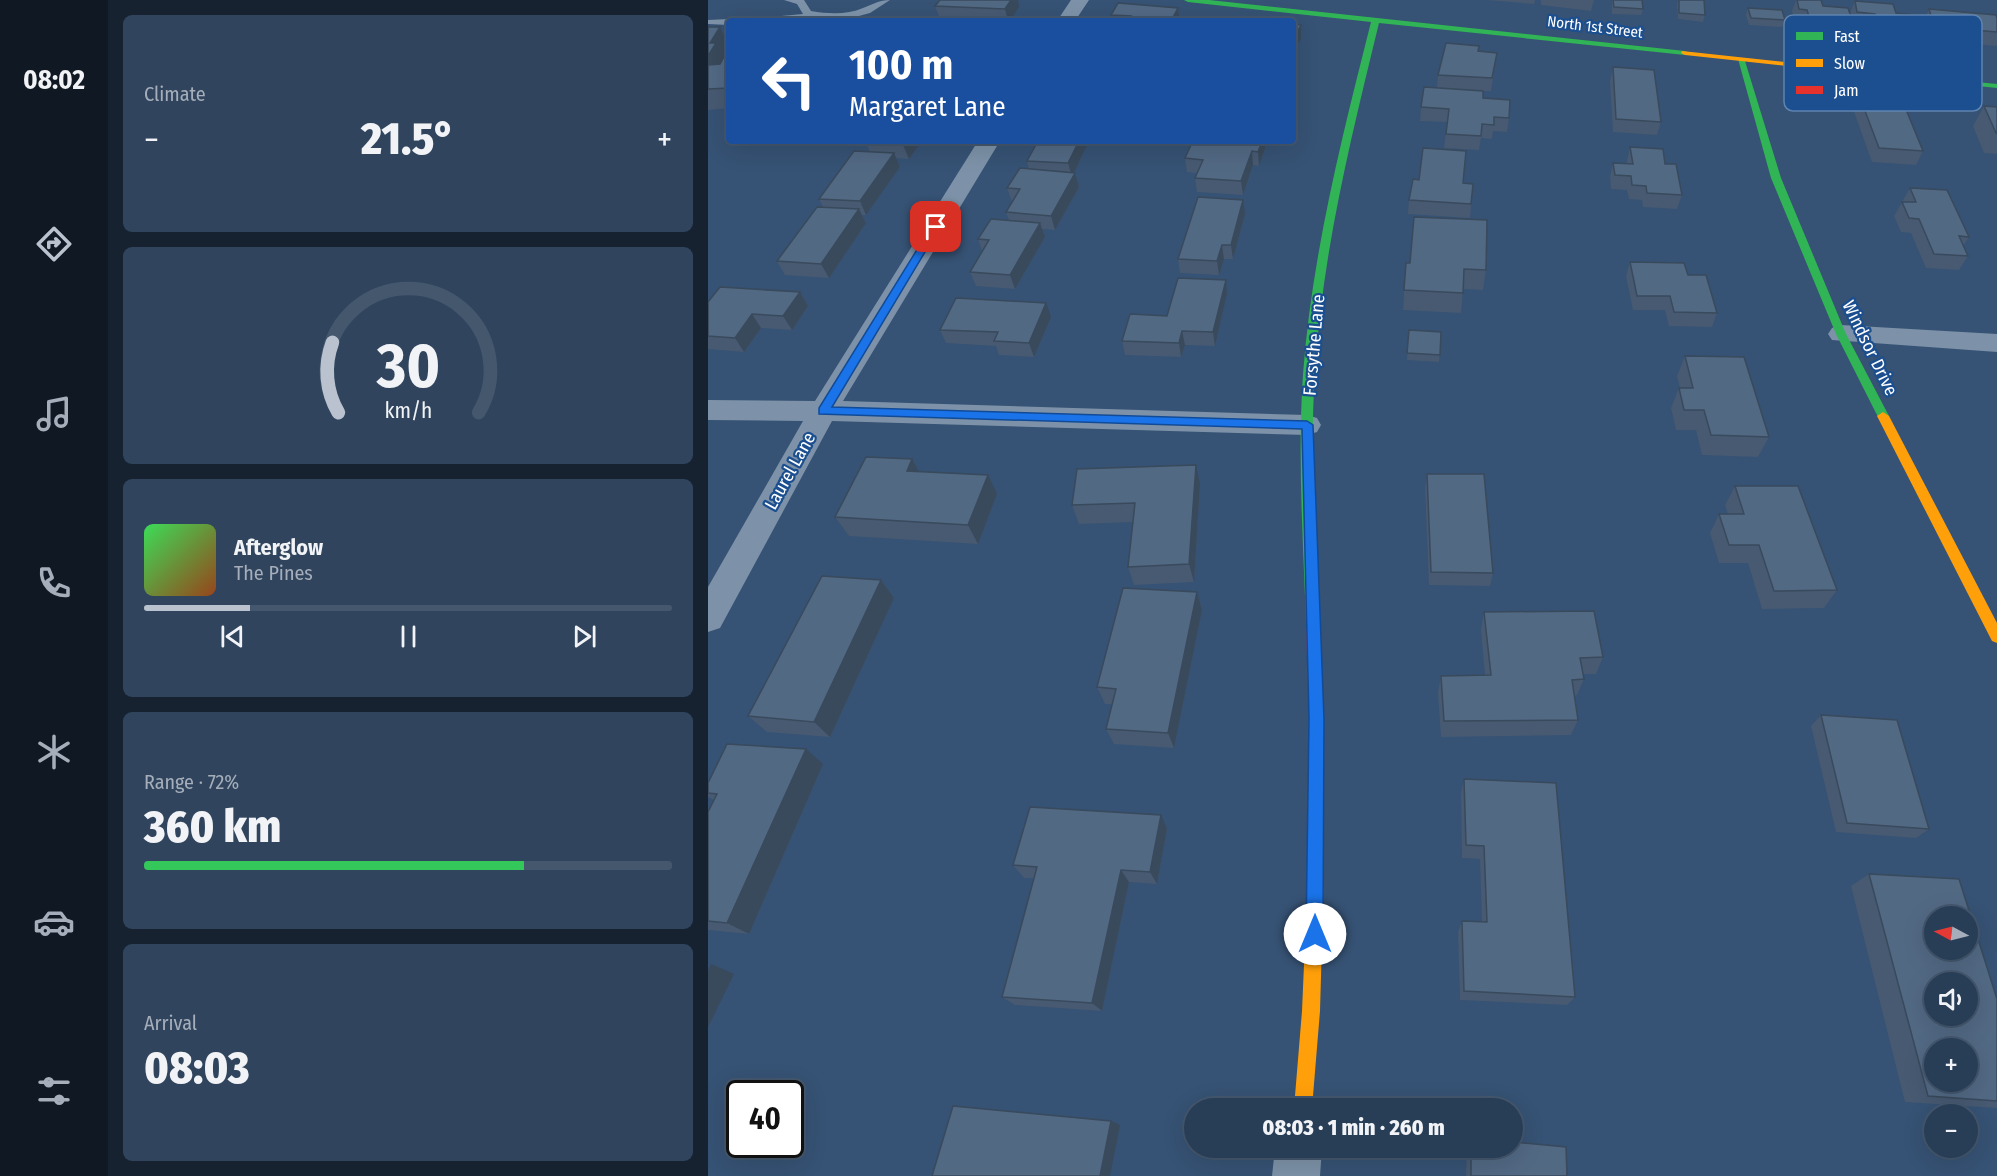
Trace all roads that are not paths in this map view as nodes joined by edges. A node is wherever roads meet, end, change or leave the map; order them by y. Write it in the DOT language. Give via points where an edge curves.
graph roads {
  1 [pos="789,0"];
  2 [pos="885,0"];
  3 [pos="1080,0"];
  4 [pos="1188,0"];
  5 [pos="808,17"];
  6 [pos="1068,18"];
  7 [pos="1376,19"];
  8 [pos="709,22"];
  9 [pos="726,22"];
  10 [pos="708,41"];
  11 [pos="726,42"];
  12 [pos="1741,61"];
  13 [pos="1784,65"];
  14 [pos="1982,85"];
  15 [pos="1997,86"];
  16 [pos="986,144"];
  17 [pos="1841,334"];
  18 [pos="1997,343"];
  19 [pos="708,410"];
  20 [pos="824,411"];
  21 [pos="1307,425"];
  22 [pos="708,618"];
  23 [pos="1997,637"];
  24 [pos="1304,1098"];
  25 [pos="1298,1158"];
  26 [pos="1296,1176"];
  1 -- 5 [label="lane" via="800,1"];
  2 -- 5 [label="lane" via="868,12"];
  3 -- 6 [label="street"];
  4 -- 7 [label="street, North 1st Street"];
  7 -- 12 [label="street, North 1st Street"];
  7 -- 21 [label="street, Forsythe Lane" via="1336,182 1317,297"];
  8 -- 9 [label="lane"];
  10 -- 11 [label="lane"];
  12 -- 13 [label="street, North 1st Street"];
  12 -- 17 [label="street, Windsor Drive" via="1776,178"];
  14 -- 15 [label="street, North 1st Street"];
  16 -- 20 [label="street, Laurel Lane"];
  17 -- 18 [label="street"];
  17 -- 23 [label="street, Windsor Drive"];
  19 -- 20 [label="street"];
  20 -- 21 [label="street"];
  20 -- 22 [label="street, Laurel Lane"];
  21 -- 24 [label="street, Forsythe Lane" via="1316,767 1315,934"];
  25 -- 26 [label="street"];
}
